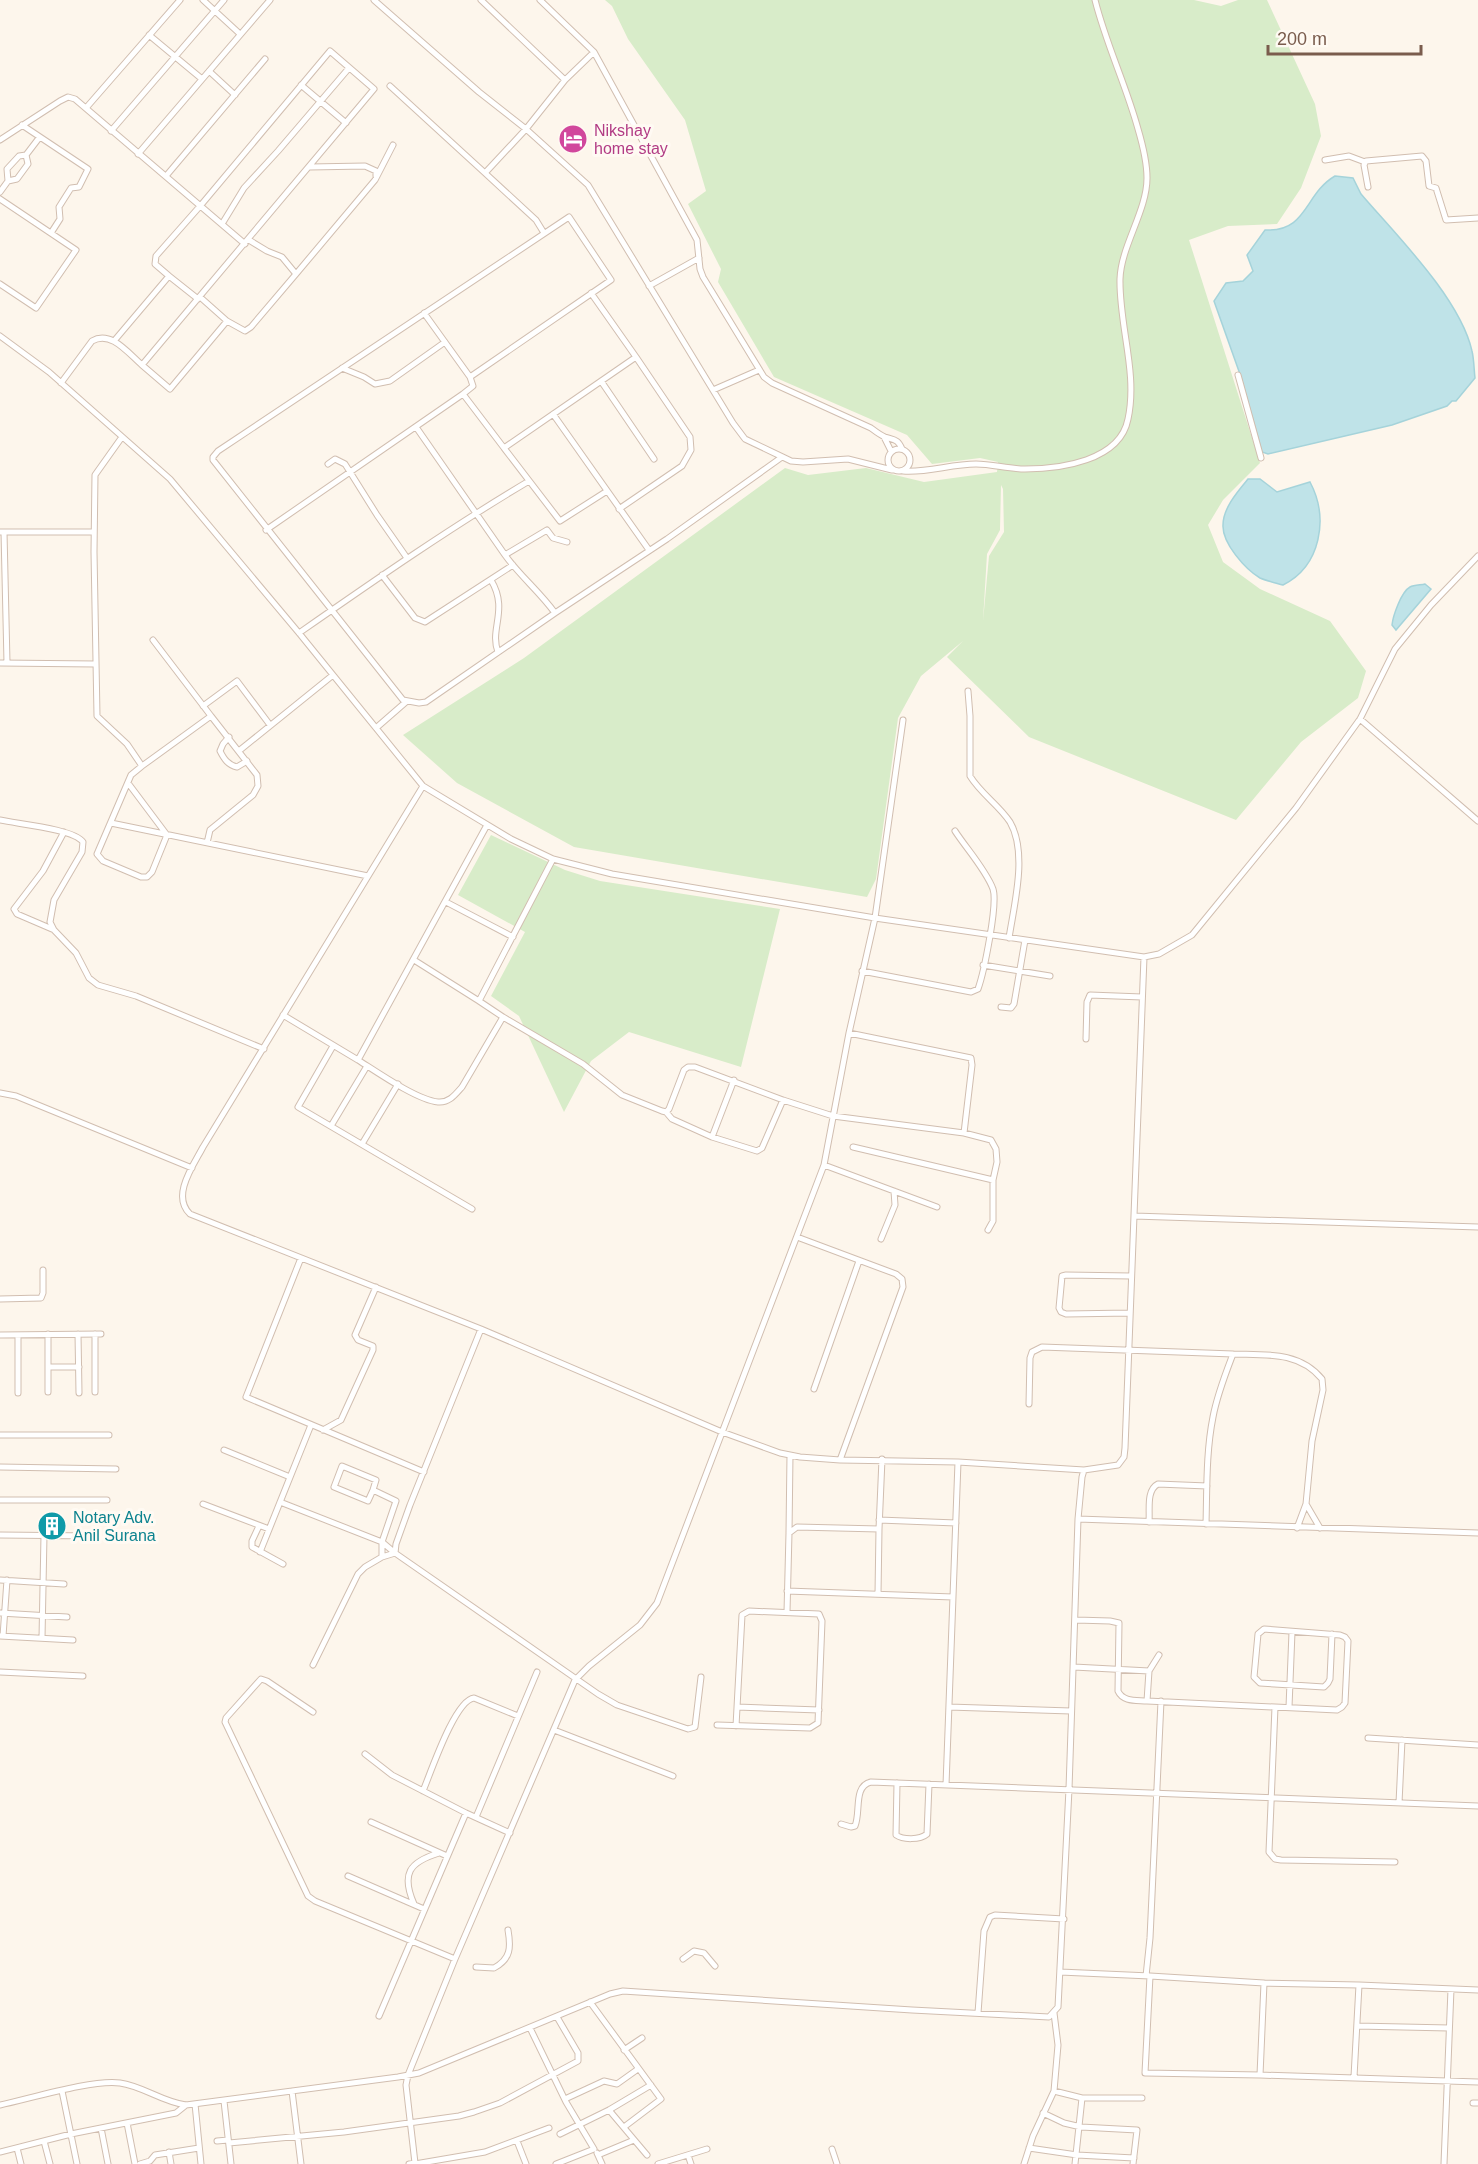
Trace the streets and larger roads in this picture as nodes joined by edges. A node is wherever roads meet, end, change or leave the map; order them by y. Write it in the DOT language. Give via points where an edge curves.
graph roads {
  1 [pos="180,0"];
  2 [pos="203,0"];
  3 [pos="224,0"];
  4 [pos="270,0"];
  5 [pos="374,0"];
  6 [pos="481,0"];
  7 [pos="540,0"];
  8 [pos="1095,0"];
  9 [pos="216,10"];
  10 [pos="240,34"];
  11 [pos="149,35"];
  12 [pos="594,52"];
  13 [pos="175,57"];
  14 [pos="265,59"];
  15 [pos="349,68"];
  16 [pos="209,71"];
  17 [pos="202,79"];
  18 [pos="565,80"];
  19 [pos="301,86"];
  20 [pos="390,86"];
  21 [pos="235,95"];
  22 [pos="321,102"];
  23 [pos="86,108"];
  24 [pos="346,123"];
  25 [pos="22,125"];
  26 [pos="526,129"];
  27 [pos="111,131"];
  28 [pos="39,138"];
  29 [pos="0,140"];
  30 [pos="393,145"];
  31 [pos="138,154"];
  32 [pos="26,155"];
  33 [pos="1325,160"];
  34 [pos="1365,162"];
  35 [pos="310,167"];
  36 [pos="485,173"];
  37 [pos="166,176"];
  38 [pos="375,180"];
  39 [pos="8,181"];
  40 [pos="1368,188"];
  41 [pos="0,192"];
  42 [pos="0,199"];
  43 [pos="201,206"];
  44 [pos="1478,218"];
  45 [pos="222,224"];
  46 [pos="51,233"];
  47 [pos="544,233"];
  48 [pos="247,242"];
  49 [pos="699,258"];
  50 [pos="296,274"];
  51 [pos="169,276"];
  52 [pos="0,284"];
  53 [pos="649,286"];
  54 [pos="591,293"];
  55 [pos="199,298"];
  56 [pos="424,313"];
  57 [pos="227,321"];
  58 [pos="0,336"];
  59 [pos="114,341"];
  60 [pos="445,342"];
  61 [pos="636,357"];
  62 [pos="142,365"];
  63 [pos="342,368"];
  64 [pos="759,369"];
  65 [pos="1238,375"];
  66 [pos="470,377"];
  67 [pos="601,381"];
  68 [pos="62,383"];
  69 [pos="713,390"];
  70 [pos="463,394"];
  71 [pos="553,414"];
  72 [pos="416,427"];
  73 [pos="122,437"];
  74 [pos="884,437"];
  75 [pos="504,448"];
  76 [pos="902,449"];
  77 [pos="891,452"];
  78 [pos="782,457"];
  79 [pos="910,458"];
  80 [pos="1261,458"];
  81 [pos="654,459"];
  82 [pos="887,459"];
  83 [pos="328,464"];
  84 [pos="873,464"];
  85 [pos="892,470"];
  86 [pos="922,470"];
  87 [pos="350,471"];
  88 [pos="903,471"];
  89 [pos="529,481"];
  90 [pos="607,492"];
  91 [pos="619,509"];
  92 [pos="475,513"];
  93 [pos="560,521"];
  94 [pos="266,530"];
  95 [pos="547,530"];
  96 [pos="2,532"];
  97 [pos="94,532"];
  98 [pos="567,542"];
  99 [pos="649,550"];
  100 [pos="505,555"];
  101 [pos="1478,556"];
  102 [pos="407,558"];
  103 [pos="513,565"];
  104 [pos="382,575"];
  105 [pos="491,580"];
  106 [pos="331,610"];
  107 [pos="555,613"];
  108 [pos="299,633"];
  109 [pos="153,640"];
  110 [pos="498,652"];
  111 [pos="0,663"];
  112 [pos="7,663"];
  113 [pos="95,664"];
  114 [pos="333,675"];
  115 [pos="968,691"];
  116 [pos="407,701"];
  117 [pos="203,706"];
  118 [pos="211,716"];
  119 [pos="1360,719"];
  120 [pos="903,720"];
  121 [pos="270,725"];
  122 [pos="376,728"];
  123 [pos="229,737"];
  124 [pos="240,750"];
  125 [pos="247,761"];
  126 [pos="142,766"];
  127 [pos="128,783"];
  128 [pos="423,786"];
  129 [pos="0,820"];
  130 [pos="1478,821"];
  131 [pos="111,823"];
  132 [pos="488,825"];
  133 [pos="955,831"];
  134 [pos="64,832"];
  135 [pos="167,835"];
  136 [pos="207,843"];
  137 [pos="553,859"];
  138 [pos="368,876"];
  139 [pos="446,902"];
  140 [pos="875,918"];
  141 [pos="54,930"];
  142 [pos="989,935"];
  143 [pos="513,937"];
  144 [pos="1009,938"];
  145 [pos="1025,940"];
  146 [pos="1144,957"];
  147 [pos="414,960"];
  148 [pos="983,965"];
  149 [pos="862,971"];
  150 [pos="1021,972"];
  151 [pos="1050,976"];
  152 [pos="1142,997"];
  153 [pos="479,1001"];
  154 [pos="1001,1006"];
  155 [pos="283,1015"];
  156 [pos="503,1017"];
  157 [pos="849,1033"];
  158 [pos="1086,1039"];
  159 [pos="333,1046"];
  160 [pos="264,1049"];
  161 [pos="358,1060"];
  162 [pos="367,1066"];
  163 [pos="734,1080"];
  164 [pos="398,1084"];
  165 [pos="0,1093"];
  166 [pos="783,1100"];
  167 [pos="666,1112"];
  168 [pos="833,1116"];
  169 [pos="331,1126"];
  170 [pos="964,1133"];
  171 [pos="712,1137"];
  172 [pos="362,1144"];
  173 [pos="853,1147"];
  174 [pos="824,1165"];
  175 [pos="192,1168"];
  176 [pos="993,1180"];
  177 [pos="894,1191"];
  178 [pos="937,1207"];
  179 [pos="472,1209"];
  180 [pos="1134,1216"];
  181 [pos="1478,1227"];
  182 [pos="988,1230"];
  183 [pos="797,1237"];
  184 [pos="881,1239"];
  185 [pos="301,1258"];
  186 [pos="859,1261"];
  187 [pos="43,1270"];
  188 [pos="1131,1276"];
  189 [pos="376,1287"];
  190 [pos="0,1299"];
  191 [pos="1130,1313"];
  192 [pos="481,1329"];
  193 [pos="48,1334"];
  194 [pos="78,1334"];
  195 [pos="0,1335"];
  196 [pos="18,1335"];
  197 [pos="1128,1352"];
  198 [pos="1233,1354"];
  199 [pos="48,1367"];
  200 [pos="79,1367"];
  201 [pos="814,1389"];
  202 [pos="48,1392"];
  203 [pos="95,1392"];
  204 [pos="18,1393"];
  205 [pos="79,1393"];
  206 [pos="1029,1404"];
  207 [pos="310,1425"];
  208 [pos="323,1430"];
  209 [pos="722,1432"];
  210 [pos="0,1435"];
  211 [pos="109,1435"];
  212 [pos="224,1450"];
  213 [pos="790,1455"];
  214 [pos="882,1459"];
  215 [pos="840,1460"];
  216 [pos="958,1462"];
  217 [pos="0,1467"];
  218 [pos="116,1469"];
  219 [pos="1084,1470"];
  220 [pos="424,1472"];
  221 [pos="290,1477"];
  222 [pos="1207,1486"];
  223 [pos="373,1490"];
  224 [pos="0,1500"];
  225 [pos="106,1500"];
  226 [pos="396,1501"];
  227 [pos="280,1502"];
  228 [pos="203,1504"];
  229 [pos="1306,1504"];
  230 [pos="410,1505"];
  231 [pos="1078,1519"];
  232 [pos="879,1520"];
  233 [pos="1149,1521"];
  234 [pos="956,1523"];
  235 [pos="1206,1524"];
  236 [pos="259,1526"];
  237 [pos="1297,1528"];
  238 [pos="1320,1528"];
  239 [pos="269,1529"];
  240 [pos="879,1529"];
  241 [pos="789,1533"];
  242 [pos="1478,1533"];
  243 [pos="0,1534"];
  244 [pos="44,1535"];
  245 [pos="94,1536"];
  246 [pos="382,1542"];
  247 [pos="260,1552"];
  248 [pos="395,1553"];
  249 [pos="382,1557"];
  250 [pos="283,1564"];
  251 [pos="3,1580"];
  252 [pos="43,1582"];
  253 [pos="64,1584"];
  254 [pos="788,1591"];
  255 [pos="878,1594"];
  256 [pos="953,1598"];
  257 [pos="787,1612"];
  258 [pos="2,1614"];
  259 [pos="42,1616"];
  260 [pos="66,1617"];
  261 [pos="1076,1620"];
  262 [pos="1292,1632"];
  263 [pos="1332,1634"];
  264 [pos="1,1636"];
  265 [pos="42,1638"];
  266 [pos="73,1640"];
  267 [pos="1158,1655"];
  268 [pos="313,1665"];
  269 [pos="1074,1667"];
  270 [pos="1119,1669"];
  271 [pos="1149,1671"];
  272 [pos="0,1672"];
  273 [pos="537,1672"];
  274 [pos="83,1676"];
  275 [pos="701,1677"];
  276 [pos="576,1680"];
  277 [pos="1289,1686"];
  278 [pos="1147,1701"];
  279 [pos="1161,1701"];
  280 [pos="737,1707"];
  281 [pos="949,1707"];
  282 [pos="1275,1707"];
  283 [pos="1289,1707"];
  284 [pos="819,1710"];
  285 [pos="1071,1711"];
  286 [pos="313,1712"];
  287 [pos="518,1716"];
  288 [pos="717,1725"];
  289 [pos="736,1726"];
  290 [pos="554,1730"];
  291 [pos="1368,1738"];
  292 [pos="1402,1740"];
  293 [pos="1478,1745"];
  294 [pos="365,1754"];
  295 [pos="673,1776"];
  296 [pos="897,1783"];
  297 [pos="929,1784"];
  298 [pos="946,1785"];
  299 [pos="1069,1790"];
  300 [pos="423,1791"];
  301 [pos="1156,1792"];
  302 [pos="1273,1797"];
  303 [pos="1399,1803"];
  304 [pos="1478,1806"];
  305 [pos="466,1813"];
  306 [pos="476,1817"];
  307 [pos="371,1822"];
  308 [pos="841,1824"];
  309 [pos="510,1833"];
  310 [pos="439,1853"];
  311 [pos="447,1856"];
  312 [pos="1395,1862"];
  313 [pos="348,1876"];
  314 [pos="414,1904"];
  315 [pos="424,1909"];
  316 [pos="1064,1919"];
  317 [pos="508,1930"];
  318 [pos="411,1940"];
  319 [pos="455,1959"];
  320 [pos="683,1959"];
  321 [pos="715,1966"];
  322 [pos="476,1967"];
  323 [pos="1060,1972"];
  324 [pos="1148,1976"];
  325 [pos="1264,1983"];
  326 [pos="1359,1985"];
  327 [pos="1451,1989"];
  328 [pos="1478,1990"];
  329 [pos="591,2002"];
  330 [pos="978,2013"];
  331 [pos="1054,2013"];
  332 [pos="379,2016"];
  333 [pos="557,2017"];
  334 [pos="1357,2026"];
  335 [pos="530,2028"];
  336 [pos="1449,2028"];
  337 [pos="642,2037"];
  338 [pos="624,2050"];
  339 [pos="638,2068"];
  340 [pos="553,2074"];
  341 [pos="408,2075"];
  342 [pos="1260,2075"];
  343 [pos="1354,2077"];
  344 [pos="1447,2081"];
  345 [pos="1478,2082"];
  346 [pos="651,2085"];
  347 [pos="62,2091"];
  348 [pos="292,2091"];
  349 [pos="1054,2091"];
  350 [pos="565,2098"];
  351 [pos="1082,2098"];
  352 [pos="1143,2098"];
  353 [pos="224,2101"];
  354 [pos="195,2104"];
  355 [pos="0,2105"];
  356 [pos="186,2105"];
  357 [pos="609,2110"];
  358 [pos="1043,2113"];
  359 [pos="409,2122"];
  360 [pos="128,2123"];
  361 [pos="580,2124"];
  362 [pos="624,2127"];
  363 [pos="1081,2127"];
  364 [pos="101,2128"];
  365 [pos="549,2128"];
  366 [pos="71,2134"];
  367 [pos="560,2134"];
  368 [pos="298,2136"];
  369 [pos="634,2140"];
  370 [pos="44,2141"];
  371 [pos="217,2141"];
  372 [pos="228,2141"];
  373 [pos="517,2141"];
  374 [pos="17,2148"];
  375 [pos="199,2148"];
  376 [pos="1029,2148"];
  377 [pos="594,2149"];
  378 [pos="706,2149"];
  379 [pos="832,2149"];
  380 [pos="0,2152"];
  381 [pos="170,2152"];
  382 [pos="598,2155"];
  383 [pos="647,2155"];
  384 [pos="688,2155"];
  385 [pos="1077,2155"];
  386 [pos="1134,2161"];
  387 [pos="450,2162"];
  388 [pos="21,2164"];
  389 [pos="50,2164"];
  390 [pos="77,2164"];
  391 [pos="108,2164"];
  392 [pos="135,2164"];
  393 [pos="140,2164"];
  394 [pos="171,2164"];
  395 [pos="201,2164"];
  396 [pos="231,2164"];
  397 [pos="301,2164"];
  398 [pos="413,2164"];
  399 [pos="526,2164"];
  400 [pos="556,2164"];
  401 [pos="602,2164"];
  402 [pos="658,2164"];
  403 [pos="691,2164"];
  404 [pos="837,2164"];
  405 [pos="1024,2164"];
  406 [pos="1075,2164"];
  407 [pos="1444,2164"];
  1 -- 11 [label="street"];
  2 -- 9 [label="street"];
  3 -- 9 [label="street"];
  4 -- 10 [label="street"];
  5 -- 26 [label="street"];
  6 -- 18 [label="street"];
  7 -- 12 [label="street"];
  8 -- 86 [label="street" via="1146,158 1147,184 1120,277 1131,393 1128,422 1112,446 1072,464 1025,469 976,464"];
  9 -- 10 [label="street"];
  9 -- 13 [label="street"];
  10 -- 16 [label="street"];
  11 -- 13 [label="street"];
  11 -- 23 [label="street"];
  12 -- 18 [label="street"];
  12 -- 49 [label="street" via="697,240"];
  13 -- 17 [label="street"];
  13 -- 27 [label="street"];
  14 -- 21 [label="street"];
  15 -- 19 [label="street" via="330,51"];
  15 -- 22 [label="street"];
  15 -- 24 [label="street" via="374,89"];
  16 -- 17 [label="street"];
  16 -- 21 [label="street"];
  17 -- 31 [label="street"];
  18 -- 26 [label="street"];
  19 -- 22 [label="street"];
  19 -- 43 [label="street"];
  20 -- 36 [label="street"];
  21 -- 37 [label="street"];
  22 -- 24 [label="street"];
  22 -- 45 [label="street" via="244,188"];
  23 -- 25 [label="street" via="68,97"];
  23 -- 27 [label="street"];
  24 -- 35 [label="street"];
  25 -- 28 [label="street"];
  25 -- 29 [label="street"];
  26 -- 36 [label="street"];
  26 -- 53 [label="street" via="588,185"];
  27 -- 31 [label="street"];
  28 -- 32 [label="street"];
  28 -- 46 [label="street" via="88,169 79,187 70,189 59,207 60,219"];
  30 -- 38 [label="street"];
  31 -- 37 [label="street"];
  32 -- 39 [label="street" via="19,156 7,169"];
  32 -- 39 [label="street" via="28,164 17,179"];
  33 -- 34 [label="street" via="1349,156"];
  34 -- 40 [label="street"];
  34 -- 44 [label="street" via="1422,156 1429,186 1436,188 1446,220"];
  35 -- 38 [label="street" via="365,166 376,171"];
  35 -- 48 [label="street"];
  36 -- 47 [label="street" via="537,220"];
  37 -- 43 [label="street"];
  38 -- 50 [label="street"];
  39 -- 41 [label="street"];
  42 -- 46 [label="street"];
  43 -- 45 [label="street"];
  43 -- 51 [label="street" via="156,256 155,264"];
  45 -- 48 [label="street"];
  46 -- 52 [label="street" via="75,250 36,308"];
  47 -- 54 [label="street" via="569,217 611,280"];
  47 -- 56 [label="street"];
  48 -- 50 [label="street" via="282,257"];
  48 -- 55 [label="street"];
  49 -- 53 [label="street"];
  49 -- 64 [label="street" via="703,277"];
  50 -- 57 [label="street" via="248,329 241,330"];
  51 -- 55 [label="street"];
  51 -- 59 [label="street"];
  53 -- 69 [label="street"];
  54 -- 61 [label="street"];
  54 -- 66 [label="street"];
  55 -- 57 [label="street"];
  55 -- 62 [label="street"];
  56 -- 60 [label="street"];
  56 -- 63 [label="street"];
  57 -- 62 [label="street" via="170,389"];
  58 -- 68 [label="street"];
  59 -- 62 [label="street"];
  59 -- 68 [label="street" via="103,337 92,341"];
  60 -- 63 [label="street" via="382,384"];
  60 -- 66 [label="street"];
  61 -- 67 [label="street"];
  61 -- 91 [label="street" via="690,437 691,450 682,466"];
  63 -- 94 [label="street" via="213,457"];
  64 -- 69 [label="street"];
  64 -- 74 [label="street" via="772,383"];
  65 -- 80 [label="street"];
  66 -- 70 [label="street" via="473,386"];
  67 -- 71 [label="street"];
  67 -- 81 [label="street"];
  68 -- 73 [label="street"];
  69 -- 78 [label="street" via="745,439"];
  70 -- 72 [label="street"];
  70 -- 75 [label="street"];
  71 -- 75 [label="street"];
  71 -- 90 [label="street"];
  72 -- 87 [label="street"];
  72 -- 92 [label="street"];
  73 -- 97 [label="street" via="95,475"];
  73 -- 108 [label="street" via="170,479"];
  74 -- 76 [label="street" via="897,440"];
  74 -- 77 [label="street"];
  75 -- 89 [label="street"];
  76 -- 77 [label="street"];
  76 -- 79 [label="street"];
  77 -- 82 [label="street"];
  78 -- 84 [label="street" via="803,462 839,459"];
  78 -- 99 [label="street"];
  79 -- 86 [label="street"];
  79 -- 88 [label="street"];
  82 -- 84 [label="street"];
  82 -- 85 [label="street"];
  83 -- 87 [label="street" via="337,459"];
  84 -- 85 [label="street"];
  85 -- 88 [label="street"];
  86 -- 88 [label="street"];
  87 -- 94 [label="street"];
  87 -- 102 [label="street"];
  89 -- 92 [label="street"];
  89 -- 93 [label="street"];
  90 -- 91 [label="street"];
  90 -- 93 [label="street"];
  91 -- 99 [label="street"];
  92 -- 100 [label="street"];
  92 -- 102 [label="street"];
  93 -- 95 [label="street"];
  94 -- 106 [label="street"];
  95 -- 98 [label="street" via="553,538"];
  95 -- 100 [label="street"];
  96 -- 97 [label="street"];
  96 -- 112 [label="street"];
  97 -- 113 [label="street"];
  99 -- 107 [label="street"];
  100 -- 103 [label="street"];
  101 -- 119 [label="street" via="1395,650"];
  102 -- 104 [label="street"];
  103 -- 105 [label="street"];
  103 -- 107 [label="street"];
  104 -- 105 [label="street" via="415,618 425,622"];
  104 -- 106 [label="street"];
  105 -- 110 [label="street" via="500,604"];
  106 -- 108 [label="street"];
  106 -- 116 [label="street" via="399,697"];
  107 -- 110 [label="street"];
  108 -- 114 [label="street"];
  109 -- 117 [label="street"];
  110 -- 116 [label="street" via="426,702"];
  111 -- 112 [label="street"];
  112 -- 113 [label="street"];
  113 -- 126 [label="street" via="97,716 128,744"];
  114 -- 121 [label="street"];
  114 -- 122 [label="street"];
  115 -- 144 [label="street" via="970,776 1009,821 1019,855"];
  116 -- 122 [label="street"];
  117 -- 118 [label="street"];
  117 -- 121 [label="street" via="237,681"];
  118 -- 123 [label="street"];
  118 -- 126 [label="street"];
  119 -- 130 [label="street"];
  119 -- 146 [label="street" via="1296,808 1192,935 1158,954"];
  120 -- 140 [label="street"];
  121 -- 124 [label="street"];
  122 -- 128 [label="street"];
  123 -- 124 [label="street"];
  123 -- 125 [label="street" via="220,751 223,756 237,767"];
  124 -- 125 [label="street"];
  125 -- 136 [label="street" via="257,775 258,786 253,795 210,830"];
  126 -- 127 [label="street"];
  127 -- 131 [label="street"];
  127 -- 135 [label="street"];
  128 -- 132 [label="street"];
  128 -- 138 [label="street"];
  129 -- 134 [label="street"];
  131 -- 135 [label="street"];
  131 -- 135 [label="street" via="98,857 141,877 150,875"];
  132 -- 137 [label="street"];
  132 -- 139 [label="street"];
  133 -- 142 [label="street" via="993,889"];
  134 -- 141 [label="street" via="81,839 83,847 54,900 50,922"];
  134 -- 141 [label="street" via="43,871 14,909"];
  135 -- 136 [label="street"];
  136 -- 138 [label="street"];
  137 -- 140 [label="street" via="612,874"];
  137 -- 143 [label="street"];
  138 -- 155 [label="street"];
  139 -- 143 [label="street"];
  139 -- 147 [label="street"];
  140 -- 142 [label="street"];
  140 -- 149 [label="street"];
  141 -- 160 [label="street" via="98,985 136,996"];
  142 -- 144 [label="street"];
  142 -- 148 [label="street"];
  143 -- 153 [label="street"];
  144 -- 145 [label="street"];
  145 -- 146 [label="street"];
  145 -- 150 [label="street"];
  146 -- 152 [label="street"];
  147 -- 153 [label="street"];
  147 -- 161 [label="street"];
  148 -- 149 [label="street" via="975,992"];
  148 -- 150 [label="street"];
  149 -- 157 [label="street"];
  150 -- 151 [label="street"];
  150 -- 154 [label="street" via="1013,1006"];
  152 -- 158 [label="street" via="1090,995"];
  152 -- 180 [label="street"];
  153 -- 156 [label="street"];
  155 -- 159 [label="street"];
  155 -- 160 [label="street"];
  156 -- 164 [label="street" via="454,1097 439,1102"];
  156 -- 167 [label="street" via="583,1064 622,1095"];
  157 -- 168 [label="street"];
  157 -- 170 [label="street" via="971,1058"];
  159 -- 161 [label="street"];
  159 -- 169 [label="street" via="298,1107"];
  160 -- 175 [label="street"];
  161 -- 162 [label="street"];
  162 -- 164 [label="street"];
  162 -- 169 [label="street"];
  163 -- 166 [label="street"];
  163 -- 167 [label="street" via="688,1067"];
  163 -- 171 [label="street"];
  164 -- 172 [label="street"];
  165 -- 175 [label="street" via="16,1096"];
  166 -- 168 [label="street"];
  166 -- 171 [label="street" via="762,1148 757,1151"];
  167 -- 171 [label="street" via="672,1119"];
  168 -- 170 [label="street"];
  168 -- 174 [label="street"];
  169 -- 172 [label="street"];
  170 -- 176 [label="street" via="991,1140 995,1145"];
  172 -- 179 [label="street"];
  173 -- 176 [label="street"];
  174 -- 177 [label="street"];
  174 -- 183 [label="street"];
  175 -- 185 [label="street" via="182,1200 190,1214"];
  176 -- 182 [label="street" via="993,1221"];
  177 -- 178 [label="street"];
  177 -- 184 [label="street" via="895,1204"];
  180 -- 181 [label="street"];
  180 -- 188 [label="street"];
  183 -- 186 [label="street"];
  183 -- 209 [label="street"];
  185 -- 189 [label="street"];
  185 -- 207 [label="street" via="246,1397"];
  186 -- 201 [label="street"];
  186 -- 215 [label="street" via="896,1274 903,1287"];
  187 -- 190 [label="street" via="41,1298"];
  188 -- 191 [label="street"];
  188 -- 191 [label="street" via="1062,1276 1059,1308 1066,1314"];
  189 -- 192 [label="street"];
  189 -- 208 [label="street" via="355,1335 357,1340 373,1346 373,1350 341,1420"];
  191 -- 197 [label="street"];
  192 -- 209 [label="street"];
  192 -- 220 [label="street"];
  193 -- 194 [label="street"];
  193 -- 196 [label="street"];
  193 -- 199 [label="street"];
  194 -- 200 [label="street"];
  194 -- 203 [label="street" via="98,1334"];
  195 -- 196 [label="street"];
  196 -- 204 [label="street"];
  197 -- 198 [label="street"];
  197 -- 206 [label="street" via="1035,1349 1030,1358"];
  197 -- 219 [label="street" via="1124,1457 1118,1465"];
  198 -- 222 [label="street" via="1212,1418"];
  198 -- 229 [label="street" via="1290,1357 1322,1379"];
  199 -- 200 [label="street"];
  199 -- 202 [label="street"];
  200 -- 205 [label="street"];
  207 -- 208 [label="street"];
  207 -- 221 [label="street"];
  208 -- 220 [label="street"];
  209 -- 213 [label="street"];
  209 -- 276 [label="street" via="657,1603 640,1625"];
  210 -- 211 [label="street"];
  212 -- 221 [label="street"];
  213 -- 215 [label="street"];
  213 -- 241 [label="street"];
  214 -- 215 [label="street"];
  214 -- 216 [label="street"];
  214 -- 232 [label="street"];
  216 -- 219 [label="street"];
  216 -- 234 [label="street"];
  217 -- 218 [label="street"];
  219 -- 231 [label="street"];
  220 -- 230 [label="street"];
  221 -- 227 [label="street"];
  222 -- 233 [label="street" via="1154,1486"];
  222 -- 235 [label="street"];
  223 -- 223 [label="street" via="368,1501 334,1487 342,1466 376,1480"];
  223 -- 226 [label="street"];
  224 -- 225 [label="street"];
  226 -- 230 [label="street"];
  226 -- 246 [label="street"];
  227 -- 239 [label="street"];
  227 -- 246 [label="street"];
  228 -- 236 [label="street"];
  229 -- 237 [label="street"];
  229 -- 238 [label="street"];
  230 -- 248 [label="street"];
  231 -- 233 [label="street"];
  231 -- 261 [label="street"];
  232 -- 234 [label="street"];
  232 -- 240 [label="street"];
  233 -- 235 [label="street"];
  234 -- 256 [label="street"];
  235 -- 237 [label="street"];
  236 -- 239 [label="street"];
  236 -- 247 [label="street" via="251,1545"];
  237 -- 238 [label="street"];
  238 -- 242 [label="street"];
  239 -- 247 [label="street"];
  240 -- 241 [label="street" via="797,1527"];
  240 -- 255 [label="street"];
  241 -- 254 [label="street"];
  243 -- 244 [label="street"];
  244 -- 245 [label="street"];
  244 -- 252 [label="street"];
  246 -- 248 [label="street"];
  246 -- 249 [label="street"];
  247 -- 250 [label="street"];
  248 -- 249 [label="street"];
  248 -- 276 [label="street"];
  249 -- 268 [label="street" via="358,1574"];
  251 -- 252 [label="street"];
  251 -- 258 [label="street"];
  252 -- 253 [label="street"];
  252 -- 259 [label="street"];
  254 -- 255 [label="street"];
  254 -- 257 [label="street"];
  255 -- 256 [label="street"];
  256 -- 281 [label="street"];
  257 -- 280 [label="street" via="749,1611 741,1615"];
  257 -- 284 [label="street" via="821,1617"];
  258 -- 259 [label="street"];
  258 -- 264 [label="street"];
  259 -- 260 [label="street"];
  259 -- 265 [label="street"];
  261 -- 269 [label="street"];
  261 -- 270 [label="street" via="1119,1623"];
  262 -- 263 [label="street"];
  262 -- 277 [label="street"];
  262 -- 277 [label="street" via="1260,1630 1254,1677 1260,1683"];
  263 -- 277 [label="street" via="1328,1683 1324,1687"];
  263 -- 283 [label="street" via="1348,1641 1345,1703 1337,1710"];
  264 -- 265 [label="street"];
  265 -- 266 [label="street"];
  267 -- 271 [label="street"];
  269 -- 270 [label="street"];
  269 -- 285 [label="street"];
  270 -- 271 [label="street"];
  270 -- 278 [label="street" via="1118,1690 1122,1697"];
  271 -- 278 [label="street"];
  272 -- 274 [label="street"];
  273 -- 287 [label="street"];
  275 -- 276 [label="street" via="694,1727 688,1730 617,1705"];
  276 -- 290 [label="street"];
  277 -- 283 [label="street"];
  278 -- 279 [label="street"];
  279 -- 282 [label="street"];
  279 -- 301 [label="street"];
  280 -- 284 [label="street"];
  280 -- 289 [label="street"];
  281 -- 285 [label="street"];
  281 -- 298 [label="street"];
  282 -- 283 [label="street"];
  282 -- 302 [label="street"];
  284 -- 289 [label="street" via="818,1723 810,1728"];
  285 -- 299 [label="street"];
  286 -- 318 [label="street" via="261,1679 225,1724 308,1896"];
  287 -- 300 [label="street" via="474,1698 465,1701 454,1717"];
  287 -- 306 [label="street"];
  288 -- 289 [label="street"];
  290 -- 295 [label="street"];
  290 -- 309 [label="street"];
  291 -- 292 [label="street"];
  292 -- 293 [label="street"];
  292 -- 303 [label="street"];
  294 -- 300 [label="street" via="392,1775"];
  296 -- 297 [label="street"];
  296 -- 297 [label="street" via="896,1835 902,1838 921,1838 927,1834"];
  296 -- 308 [label="street" via="865,1783 855,1826"];
  297 -- 298 [label="street"];
  298 -- 299 [label="street"];
  299 -- 301 [label="street"];
  299 -- 316 [label="street"];
  300 -- 305 [label="street"];
  301 -- 302 [label="street"];
  301 -- 324 [label="street"];
  302 -- 303 [label="street"];
  302 -- 312 [label="street" via="1269,1852 1275,1859"];
  303 -- 304 [label="street"];
  305 -- 306 [label="street"];
  305 -- 311 [label="street"];
  306 -- 309 [label="street"];
  307 -- 310 [label="street"];
  309 -- 319 [label="street"];
  310 -- 311 [label="street"];
  310 -- 314 [label="street" via="422,1859 412,1870 408,1888"];
  311 -- 315 [label="street"];
  313 -- 314 [label="street"];
  314 -- 315 [label="street"];
  315 -- 318 [label="street"];
  316 -- 323 [label="street"];
  316 -- 330 [label="street" via="990,1917 984,1931"];
  317 -- 322 [label="street" via="510,1947 506,1959 494,1968"];
  318 -- 319 [label="street"];
  318 -- 332 [label="street"];
  319 -- 341 [label="street"];
  320 -- 321 [label="street" via="694,1952 704,1953"];
  323 -- 324 [label="street"];
  323 -- 331 [label="street" via="1058,2007"];
  324 -- 325 [label="street"];
  324 -- 342 [label="street" via="1145,2073"];
  325 -- 326 [label="street"];
  325 -- 342 [label="street"];
  326 -- 327 [label="street"];
  326 -- 334 [label="street"];
  327 -- 328 [label="street"];
  327 -- 336 [label="street"];
  329 -- 330 [label="street" via="636,1990"];
  329 -- 333 [label="street"];
  329 -- 338 [label="street"];
  330 -- 331 [label="street" via="1049,2017"];
  331 -- 349 [label="street" via="1058,2045"];
  333 -- 335 [label="street"];
  333 -- 340 [label="street" via="579,2056"];
  334 -- 336 [label="street"];
  334 -- 343 [label="street"];
  335 -- 340 [label="street"];
  335 -- 341 [label="street"];
  336 -- 344 [label="street"];
  337 -- 338 [label="street"];
  338 -- 339 [label="street"];
  339 -- 346 [label="street"];
  339 -- 350 [label="street" via="617,2084 604,2080"];
  340 -- 350 [label="street"];
  340 -- 359 [label="street" via="500,2103 474,2112"];
  341 -- 348 [label="street"];
  341 -- 359 [label="street"];
  342 -- 343 [label="street"];
  343 -- 344 [label="street"];
  344 -- 345 [label="street"];
  344 -- 407 [label="street"];
  346 -- 357 [label="street"];
  346 -- 362 [label="street" via="661,2098"];
  347 -- 355 [label="street"];
  347 -- 356 [label="street" via="121,2083"];
  347 -- 366 [label="street"];
  348 -- 353 [label="street"];
  348 -- 368 [label="street"];
  349 -- 351 [label="street"];
  349 -- 358 [label="street"];
  350 -- 361 [label="street"];
  351 -- 352 [label="street"];
  351 -- 363 [label="street"];
  353 -- 354 [label="street"];
  353 -- 372 [label="street"];
  354 -- 356 [label="street"];
  354 -- 375 [label="street"];
  356 -- 360 [label="street" via="176,2113"];
  357 -- 361 [label="street"];
  357 -- 362 [label="street"];
  358 -- 363 [label="street"];
  358 -- 376 [label="street"];
  359 -- 368 [label="street"];
  359 -- 398 [label="street"];
  360 -- 364 [label="street"];
  360 -- 392 [label="street"];
  361 -- 367 [label="street"];
  361 -- 377 [label="street"];
  362 -- 369 [label="street"];
  363 -- 385 [label="street"];
  363 -- 386 [label="street" via="1137,2130"];
  364 -- 366 [label="street"];
  364 -- 391 [label="street"];
  365 -- 373 [label="street"];
  366 -- 370 [label="street"];
  366 -- 390 [label="street"];
  368 -- 372 [label="street"];
  368 -- 397 [label="street"];
  369 -- 382 [label="street"];
  369 -- 383 [label="street"];
  370 -- 374 [label="street"];
  370 -- 389 [label="street"];
  371 -- 372 [label="street"];
  372 -- 396 [label="street"];
  373 -- 387 [label="street"];
  373 -- 399 [label="street"];
  374 -- 380 [label="street"];
  374 -- 388 [label="street"];
  375 -- 381 [label="street"];
  375 -- 395 [label="street"];
  376 -- 385 [label="street"];
  376 -- 405 [label="street"];
  377 -- 382 [label="street"];
  377 -- 400 [label="street"];
  378 -- 384 [label="street"];
  379 -- 404 [label="street"];
  381 -- 393 [label="street"];
  381 -- 394 [label="street"];
  382 -- 401 [label="street"];
  384 -- 402 [label="street"];
  384 -- 403 [label="street"];
  385 -- 386 [label="street"];
  385 -- 406 [label="street"];
  387 -- 398 [label="street"];
}
